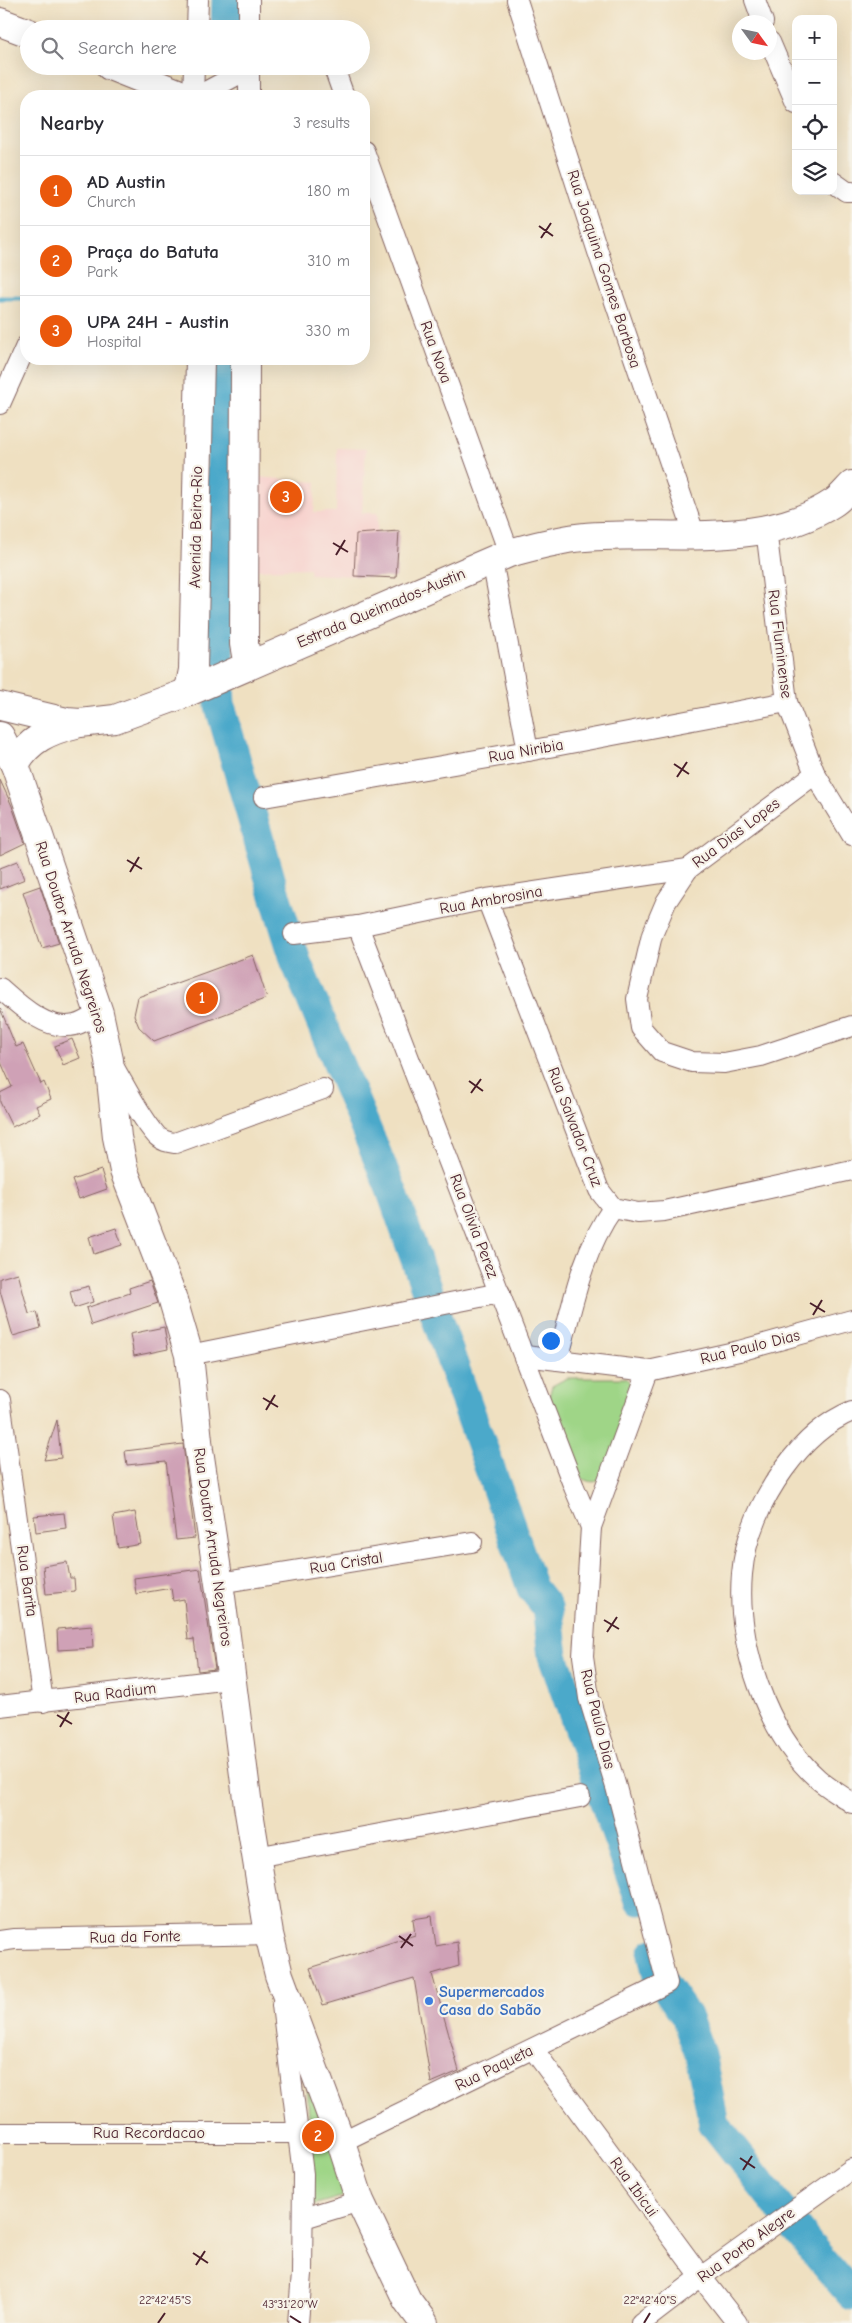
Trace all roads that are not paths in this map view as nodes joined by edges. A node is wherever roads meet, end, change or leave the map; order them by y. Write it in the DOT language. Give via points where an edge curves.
graph roads {
  1 [pos="198,0"];
  2 [pos="250,0"];
  3 [pos="517,0"];
  4 [pos="755,0"];
  5 [pos="760,15"];
  6 [pos="197,20"];
  7 [pos="249,20"];
  8 [pos="0,22"];
  9 [pos="20,30"];
  10 [pos="777,59"];
  11 [pos="123,75"];
  12 [pos="194,75"];
  13 [pos="236,75"];
  14 [pos="250,75"];
  15 [pos="336,75"];
  16 [pos="143,89"];
  17 [pos="193,90"];
  18 [pos="209,90"];
  19 [pos="249,90"];
  20 [pos="342,90"];
  21 [pos="792,94"];
  22 [pos="370,170"];
  23 [pos="837,185"];
  24 [pos="852,192"];
  25 [pos="20,359"];
  26 [pos="200,365"];
  27 [pos="245,365"];
  28 [pos="0,404"];
  29 [pos="852,485"];
  30 [pos="766,529"];
  31 [pos="695,536"];
  32 [pos="500,556"];
  33 [pos="220,678"];
  34 [pos="787,702"];
  35 [pos="0,706"];
  36 [pos="80,723"];
  37 [pos="0,736"];
  38 [pos="528,751"];
  39 [pos="15,765"];
  40 [pos="815,774"];
  41 [pos="264,797"];
  42 [pos="852,834"];
  43 [pos="688,869"];
  44 [pos="487,899"];
  45 [pos="358,926"];
  46 [pos="294,934"];
  47 [pos="0,988"];
  48 [pos="99,1013"];
  49 [pos="852,1026"];
  50 [pos="109,1060"];
  51 [pos="324,1089"];
  52 [pos="852,1170"];
  53 [pos="613,1208"];
  54 [pos="500,1293"];
  55 [pos="852,1320"];
  56 [pos="189,1355"];
  57 [pos="524,1356"];
  58 [pos="558,1360"];
  59 [pos="648,1371"];
  60 [pos="0,1400"];
  61 [pos="852,1411"];
  62 [pos="591,1527"];
  63 [pos="472,1542"];
  64 [pos="220,1583"];
  65 [pos="230,1679"];
  66 [pos="43,1702"];
  67 [pos="0,1706"];
  68 [pos="580,1797"];
  69 [pos="852,1803"];
  70 [pos="256,1857"];
  71 [pos="269,1934"];
  72 [pos="0,1942"];
  73 [pos="279,1976"];
  74 [pos="666,1982"];
  75 [pos="533,2050"];
  76 [pos="0,2133"];
  77 [pos="298,2133"];
  78 [pos="342,2142"];
  79 [pos="852,2169"];
  80 [pos="360,2201"];
  81 [pos="304,2218"];
  82 [pos="700,2277"];
  83 [pos="298,2323"];
  84 [pos="424,2323"];
  85 [pos="641,2323"];
  86 [pos="737,2323"];
  1 -- 6 [label="street"];
  2 -- 7 [label="street"];
  3 -- 31 [label="street, Rua Joaquina Gomes Barbosa" via="598,252"];
  4 -- 5 [label="street"];
  8 -- 9 [label="street"];
  10 -- 21 [label="street"];
  11 -- 16 [label="street"];
  12 -- 17 [label="street"];
  13 -- 18 [label="street"];
  14 -- 19 [label="street"];
  15 -- 20 [label="street"];
  22 -- 32 [label="street, Rua Nova"];
  23 -- 24 [label="street"];
  25 -- 28 [label="street"];
  26 -- 33 [label="street, Avenida Beira-Rio" via="193,670 190,685"];
  27 -- 33 [label="street" via="246,656"];
  29 -- 30 [label="street, Estrada Queimados-Austin" via="833,503 800,520"];
  30 -- 31 [label="street, Estrada Queimados-Austin"];
  30 -- 34 [label="street, Rua Fluminense"];
  31 -- 32 [label="street, Estrada Queimados-Austin" via="576,538"];
  32 -- 33 [label="street, Estrada Queimados-Austin"];
  32 -- 38 [label="street, Rua Nova"];
  33 -- 36 [label="street, Estrada Queimados-Austin" via="115,718"];
  34 -- 38 [label="street, Rua Niribia"];
  34 -- 40 [label="street, Rua Fluminense"];
  35 -- 36 [label="street"];
  36 -- 39 [label="street" via="39,738 24,750"];
  37 -- 39 [label="street, Rua Doutor Arruda Negreiros"];
  38 -- 41 [label="street, Rua Niribia"];
  39 -- 48 [label="street, Rua Doutor Arruda Negreiros"];
  40 -- 42 [label="street, Rua Fluminense"];
  40 -- 43 [label="street, Rua Dias Lopes"];
  43 -- 44 [label="street, Rua Ambrosina"];
  43 -- 49 [label="street, Rua Dias Lopes" via="666,902 652,935 638,1000 641,1028 662,1052 692,1062 724,1063 761,1056"];
  44 -- 45 [label="street, Rua Ambrosina"];
  44 -- 53 [label="street, Rua Salvador Cruz" via="599,1190"];
  45 -- 46 [label="street, Rua Ambrosina"];
  45 -- 54 [label="street, Rua Olivia Perez"];
  47 -- 48 [label="street" via="15,1002 56,1025 74,1026"];
  48 -- 50 [label="street, Rua Doutor Arruda Negreiros"];
  50 -- 51 [label="street" via="149,1124 166,1142 175,1143"];
  50 -- 56 [label="street, Rua Doutor Arruda Negreiros" via="124,1171 170,1290"];
  52 -- 53 [label="street" via="664,1211 638,1213"];
  53 -- 58 [label="street" via="598,1230 586,1257"];
  54 -- 56 [label="street"];
  54 -- 57 [label="street, Rua Olivia Perez"];
  55 -- 59 [label="street, Rua Paulo Dias" via="739,1351"];
  56 -- 64 [label="street, Rua Doutor Arruda Negreiros" via="199,1450"];
  57 -- 58 [label="street, Rua Paulo Dias"];
  57 -- 62 [label="street, Rua Olivia Perez"];
  58 -- 59 [label="street, Rua Paulo Dias"];
  59 -- 62 [label="street, Rua Paulo Dias"];
  60 -- 66 [label="street, Rua Barita"];
  61 -- 69 [label="street" via="834,1418 800,1447 774,1483 752,1527 742,1574 743,1624 751,1661 772,1715 792,1748 818,1778"];
  62 -- 74 [label="street, Rua Paulo Dias" via="583,1656 589,1698"];
  63 -- 64 [label="street, Rua Cristal"];
  64 -- 65 [label="street, Rua Doutor Arruda Negreiros"];
  65 -- 66 [label="street, Rua Radium"];
  65 -- 70 [label="street, Rua Doutor Arruda Negreiros"];
  66 -- 67 [label="street, Rua Radium"];
  68 -- 70 [label="street"];
  70 -- 71 [label="street, Rua Doutor Arruda Negreiros"];
  71 -- 72 [label="street, Rua da Fonte" via="14,1939"];
  71 -- 73 [label="street, Rua Doutor Arruda Negreiros"];
  73 -- 77 [label="street"];
  73 -- 78 [label="street, Rua Doutor Arruda Negreiros"];
  74 -- 75 [label="street, Rua Paqueta"];
  75 -- 78 [label="street, Rua Paqueta"];
  75 -- 82 [label="street, Rua Ibicui"];
  76 -- 77 [label="street, Rua Recordacao"];
  77 -- 81 [label="street"];
  78 -- 80 [label="street, Rua Doutor Arruda Negreiros"];
  79 -- 82 [label="street, Rua Porto Alegre"];
  80 -- 81 [label="street"];
  80 -- 84 [label="street, Rua Doutor Arruda Negreiros" via="407,2300"];
  81 -- 83 [label="street"];
  82 -- 85 [label="street, Rua Porto Alegre"];
  82 -- 86 [label="street, Rua Ibicui"];
}
